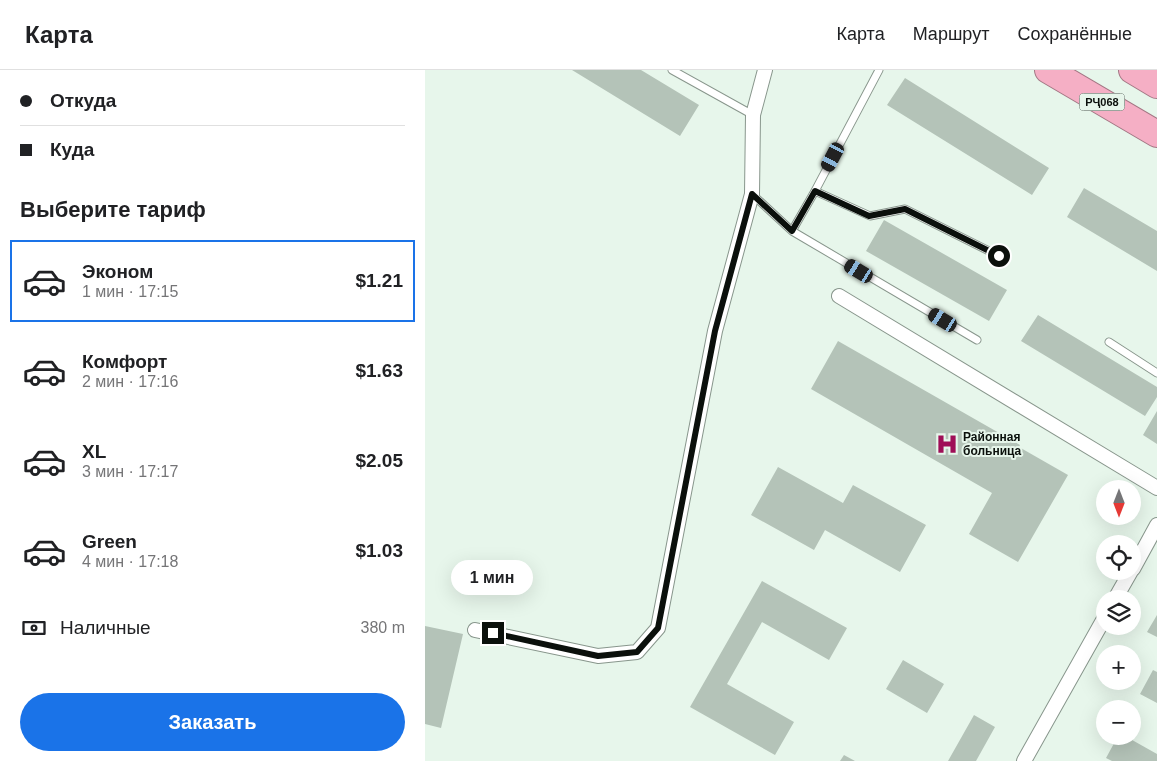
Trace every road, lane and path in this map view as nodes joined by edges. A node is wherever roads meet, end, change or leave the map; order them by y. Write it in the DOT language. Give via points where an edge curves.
graph roads {
  1 [pos="672,70"];
  2 [pos="765,70"];
  3 [pos="879,70"];
  4 [pos="1048,70"];
  5 [pos="1132,70"];
  6 [pos="1157,85"];
  7 [pos="753,115"];
  8 [pos="1157,134"];
  9 [pos="815,191"];
  10 [pos="752,194"];
  11 [pos="792,231"];
  12 [pos="999,256"];
  13 [pos="839,296"];
  14 [pos="977,340"];
  15 [pos="1109,342"];
  16 [pos="1157,373"];
  17 [pos="1157,488"];
  18 [pos="1157,525"];
  19 [pos="1141,554"];
  20 [pos="475,630"];
  21 [pos="1096,633"];
  22 [pos="1024,761"];
  1 -- 7 [label="lane"];
  2 -- 7 [label="street"];
  3 -- 9 [label="lane"];
  4 -- 8 [label="highway, РҶ068"];
  5 -- 6 [label="highway"];
  7 -- 10 [label="street"];
  9 -- 11 [label="lane"];
  9 -- 12 [label="lane" via="869,216 905,209"];
  10 -- 11 [label="lane"];
  10 -- 20 [label="street" via="715,331 658,628 637,652 598,656"];
  11 -- 14 [label="lane"];
  13 -- 17 [label="street"];
  15 -- 16 [label="lane"];
  18 -- 19 [label="street"];
  21 -- 22 [label="street"];
}
